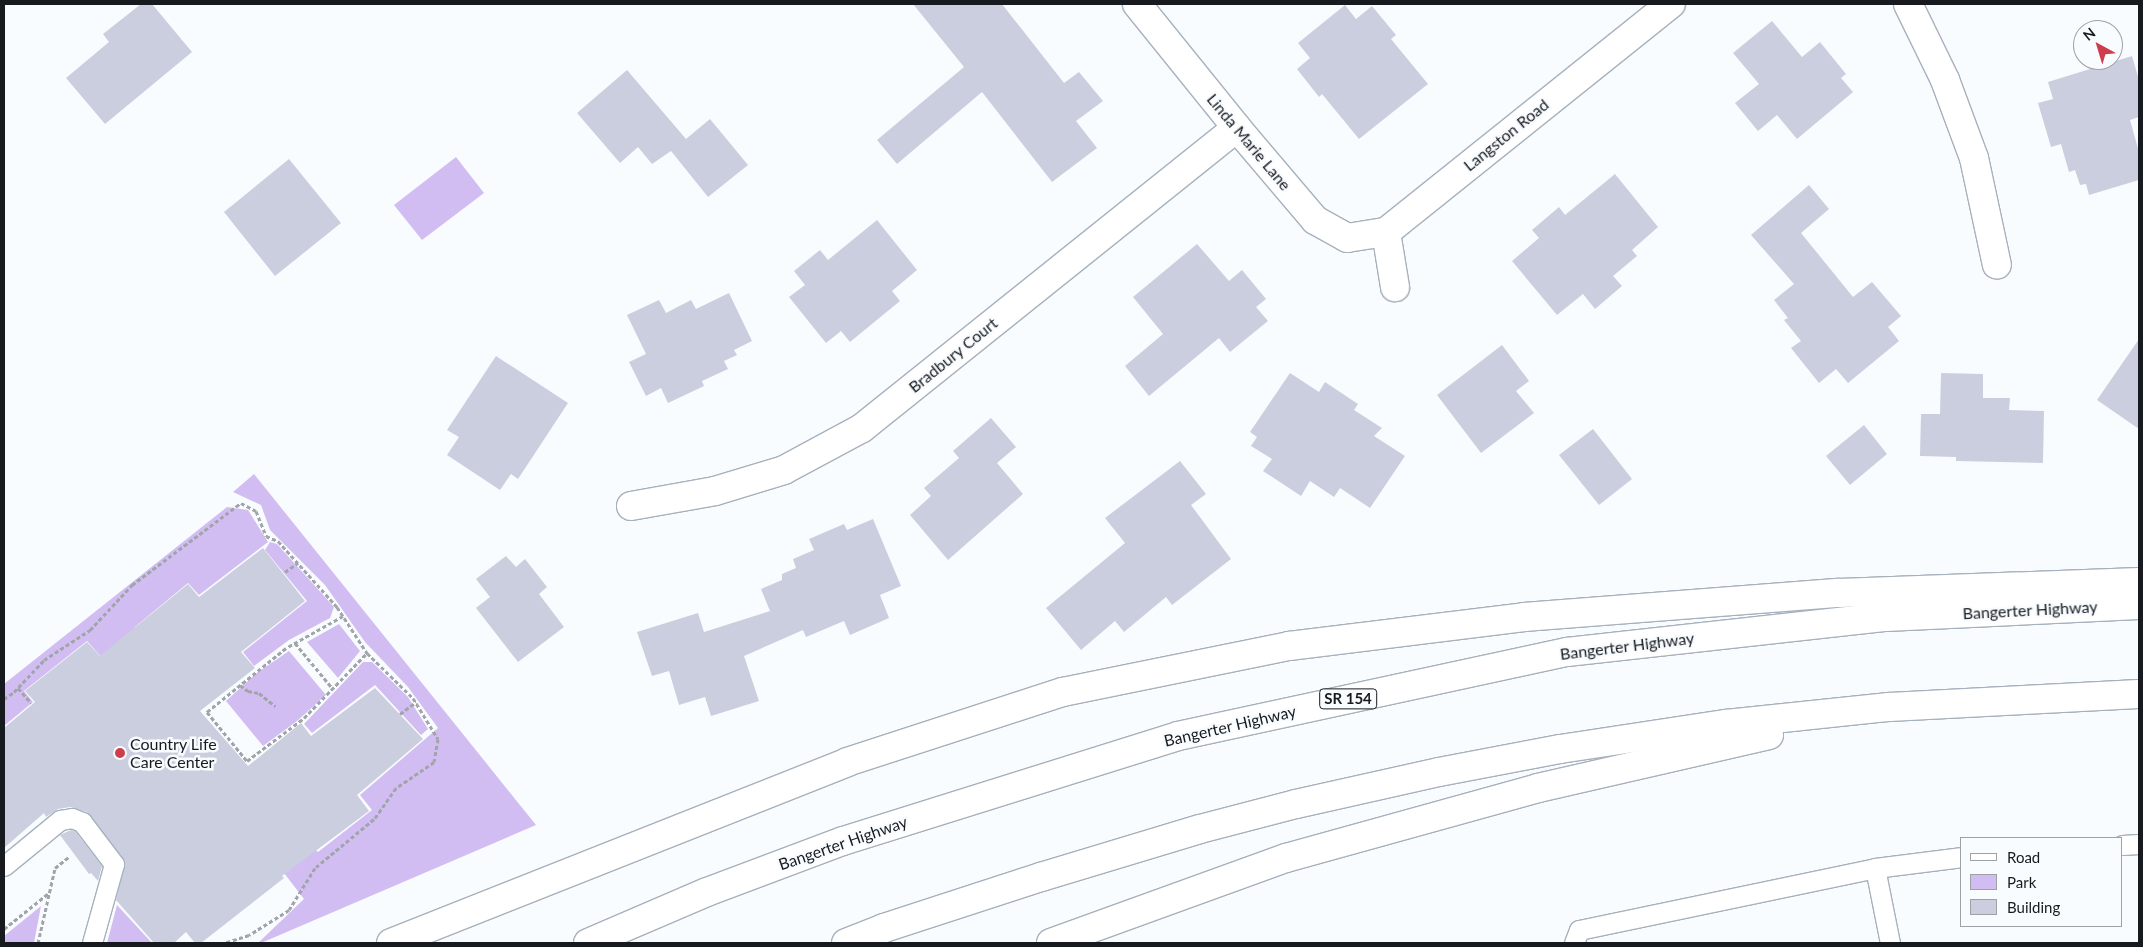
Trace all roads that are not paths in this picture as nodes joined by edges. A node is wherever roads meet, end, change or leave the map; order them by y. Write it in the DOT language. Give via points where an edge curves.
graph roads {
  1 [pos="1137,4"];
  2 [pos="1671,4"];
  3 [pos="1908,4"];
  4 [pos="1237,128"];
  5 [pos="1386,232"];
  6 [pos="1997,265"];
  7 [pos="1396,288"];
  8 [pos="632,506"];
  9 [pos="2139,582"];
  10 [pos="2139,604"];
  11 [pos="2139,694"];
  12 [pos="1889,707"];
  13 [pos="2139,844"];
  14 [pos="2123,845"];
  15 [pos="1960,857"];
  16 [pos="4,866"];
  17 [pos="1875,868"];
  18 [pos="92,943"];
  19 [pos="391,943"];
  20 [pos="588,943"];
  21 [pos="846,943"];
  22 [pos="1051,943"];
  23 [pos="1574,943"];
  24 [pos="1890,943"];
  1 -- 4 [label="main road, Linda Marie Lane"];
  2 -- 5 [label="main road, Langston Road"];
  3 -- 6 [label="main road" via="1945,80 1974,158"];
  4 -- 5 [label="main road, Linda Marie Lane" via="1315,220 1347,238"];
  4 -- 8 [label="main road, Bradbury Court" via="862,428 784,470 715,491"];
  5 -- 7 [label="main road"];
  9 -- 19 [label="main road" via="1839,593 1524,617 1289,646 1072,690 846,762"];
  10 -- 20 [label="main road, Bangerter Highway / SR 154" via="1886,617 1567,652 1178,736 843,840 707,892"];
  11 -- 12 [label="main road"];
  12 -- 21 [label="main road" via="1726,724 1560,749 1373,786 1267,811 1120,852"];
  12 -- 22 [label="main road" via="1538,788 1296,855"];
  13 -- 14 [label="lane"];
  15 -- 17 [label="lane"];
  16 -- 18 [label="lane" via="60,820 72,818 82,822 114,864"];
  17 -- 23 [label="lane" via="1579,930"];
  17 -- 24 [label="lane"];
}
